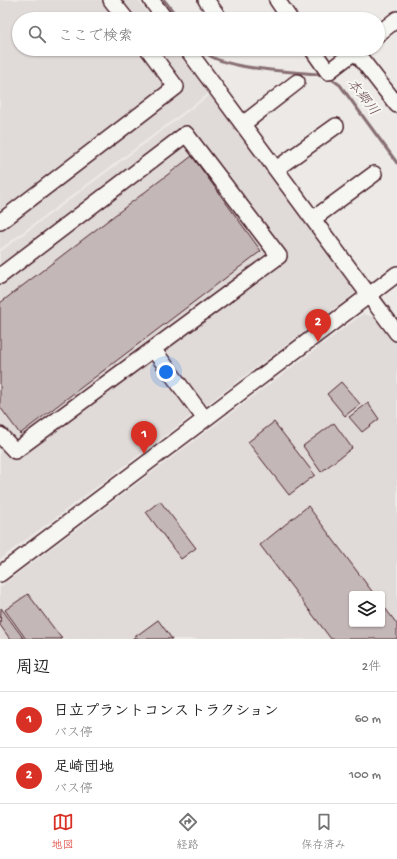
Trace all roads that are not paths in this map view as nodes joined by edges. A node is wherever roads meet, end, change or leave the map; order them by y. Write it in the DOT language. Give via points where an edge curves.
graph roads {
  1 [pos="111,0"];
  2 [pos="152,0"];
  3 [pos="206,0"];
  4 [pos="277,0"];
  5 [pos="120,12"];
  6 [pos="160,12"];
  7 [pos="215,12"];
  8 [pos="283,12"];
  9 [pos="397,19"];
  10 [pos="385,28"];
  11 [pos="153,56"];
  12 [pos="193,56"];
  13 [pos="317,56"];
  14 [pos="349,56"];
  15 [pos="361,56"];
  16 [pos="297,82"];
  17 [pos="397,105"];
  18 [pos="243,124"];
  19 [pos="336,126"];
  20 [pos="276,170"];
  21 [pos="374,174"];
  22 [pos="313,219"];
  23 [pos="0,222"];
  24 [pos="397,274"];
  25 [pos="0,276"];
  26 [pos="369,295"];
  27 [pos="397,333"];
  28 [pos="153,349"];
  29 [pos="205,419"];
  30 [pos="0,435"];
  31 [pos="0,574"];
  1 -- 5 [label="street"];
  2 -- 6 [label="street"];
  3 -- 7 [label="street"];
  4 -- 8 [label="street"];
  9 -- 10 [label="street"];
  11 -- 23 [label="street" via="176,87"];
  12 -- 18 [label="street"];
  13 -- 14 [label="street" via="328,72"];
  15 -- 17 [label="street"];
  16 -- 18 [label="street"];
  18 -- 20 [label="street"];
  19 -- 20 [label="street"];
  20 -- 22 [label="street"];
  21 -- 22 [label="street"];
  22 -- 26 [label="street"];
  24 -- 26 [label="street"];
  25 -- 28 [label="street" via="186,134 279,256"];
  26 -- 27 [label="street"];
  26 -- 29 [label="street"];
  28 -- 29 [label="street"];
  28 -- 30 [label="street" via="15,451"];
  29 -- 31 [label="street"];
}
